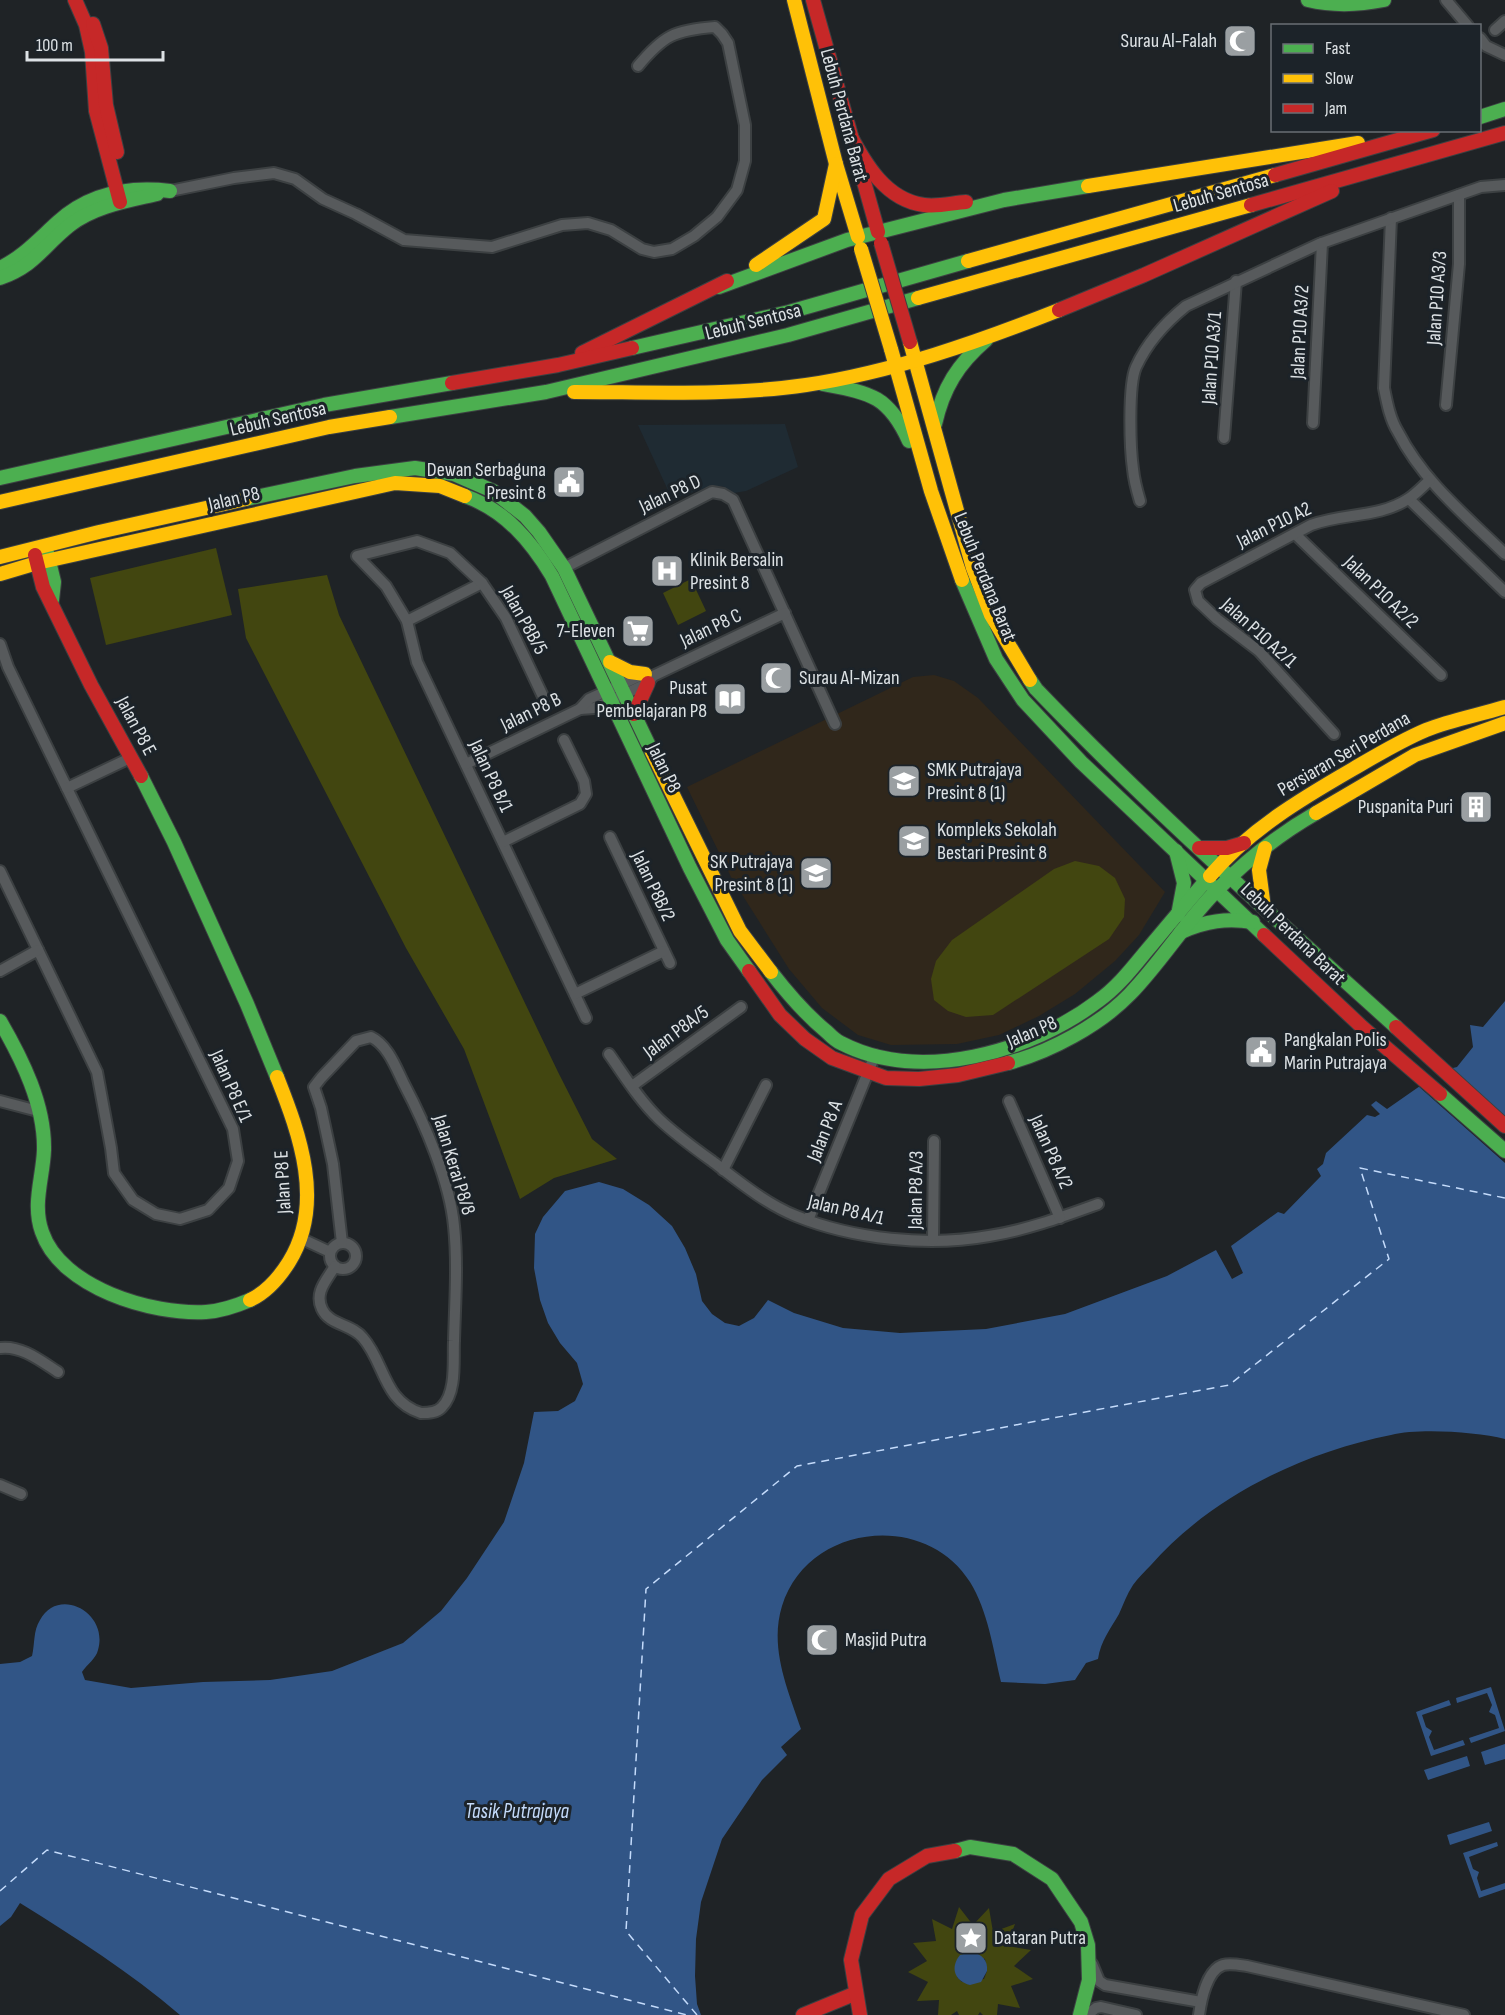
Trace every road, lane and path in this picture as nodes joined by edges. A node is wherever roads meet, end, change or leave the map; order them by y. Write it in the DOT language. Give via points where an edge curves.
graph roads {
  1 [pos="75,0"];
  2 [pos="85,0"];
  3 [pos="794,0"];
  4 [pos="813,0"];
  5 [pos="1308,0"];
  6 [pos="1384,0"];
  7 [pos="1446,0"];
  8 [pos="1505,21"];
  9 [pos="1466,24"];
  10 [pos="1495,30"];
  11 [pos="1481,40"];
  12 [pos="1505,55"];
  13 [pos="638,66"];
  14 [pos="1505,109"];
  15 [pos="1481,116"];
  16 [pos="1425,132"];
  17 [pos="1427,132"];
  18 [pos="849,133"];
  19 [pos="1505,133"];
  20 [pos="836,164"];
  21 [pos="1382,169"];
  22 [pos="1505,185"];
  23 [pos="170,191"];
  24 [pos="123,195"];
  25 [pos="1460,195"];
  26 [pos="1004,200"];
  27 [pos="1391,218"];
  28 [pos="879,237"];
  29 [pos="859,243"];
  30 [pos="1323,243"];
  31 [pos="0,268"];
  32 [pos="0,278"];
  33 [pos="1236,281"];
  34 [pos="718,286"];
  35 [pos="991,336"];
  36 [pos="915,359"];
  37 [pos="895,364"];
  38 [pos="558,365"];
  39 [pos="818,383"];
  40 [pos="546,392"];
  41 [pos="1446,405"];
  42 [pos="1313,423"];
  43 [pos="934,429"];
  44 [pos="1224,438"];
  45 [pos="0,478"];
  46 [pos="1430,480"];
  47 [pos="931,491"];
  48 [pos="1409,499"];
  49 [pos="1140,501"];
  50 [pos="0,502"];
  51 [pos="1296,535"];
  52 [pos="39,546"];
  53 [pos="1505,554"];
  54 [pos="357,556"];
  55 [pos="0,557"];
  56 [pos="43,562"];
  57 [pos="564,568"];
  58 [pos="0,574"];
  59 [pos="482,583"];
  60 [pos="1201,583"];
  61 [pos="1505,592"];
  62 [pos="784,613"];
  63 [pos="407,621"];
  64 [pos="0,644"];
  65 [pos="610,662"];
  66 [pos="1441,675"];
  67 [pos="649,678"];
  68 [pos="622,689"];
  69 [pos="608,696"];
  70 [pos="547,705"];
  71 [pos="1505,707"];
  72 [pos="634,714"];
  73 [pos="1505,723"];
  74 [pos="836,724"];
  75 [pos="1334,734"];
  76 [pos="564,740"];
  77 [pos="130,758"];
  78 [pos="466,764"];
  79 [pos="67,788"];
  80 [pos="610,837"];
  81 [pos="503,842"];
  82 [pos="1244,843"];
  83 [pos="1199,848"];
  84 [pos="1265,848"];
  85 [pos="1176,851"];
  86 [pos="1219,865"];
  87 [pos="0,872"];
  88 [pos="1232,877"];
  89 [pos="1206,878"];
  90 [pos="1218,889"];
  91 [pos="1264,908"];
  92 [pos="1178,915"];
  93 [pos="1253,922"];
  94 [pos="1182,932"];
  95 [pos="38,950"];
  96 [pos="664,951"];
  97 [pos="670,963"];
  98 [pos="0,971"];
  99 [pos="575,994"];
  100 [pos="741,1007"];
  101 [pos="586,1018"];
  102 [pos="0,1021"];
  103 [pos="609,1054"];
  104 [pos="875,1055"];
  105 [pos="868,1071"];
  106 [pos="766,1085"];
  107 [pos="632,1086"];
  108 [pos="0,1101"];
  109 [pos="1009,1101"];
  110 [pos="38,1111"];
  111 [pos="1505,1126"];
  112 [pos="934,1141"];
  113 [pos="1505,1151"];
  114 [pos="723,1170"];
  115 [pos="1098,1204"];
  116 [pos="1060,1218"];
  117 [pos="808,1220"];
  118 [pos="300,1238"];
  119 [pos="933,1240"];
  120 [pos="342,1243"];
  121 [pos="330,1252"];
  122 [pos="334,1266"];
  123 [pos="0,1348"];
  124 [pos="58,1372"];
  125 [pos="0,1485"];
  126 [pos="21,1494"];
  127 [pos="1090,1958"];
  128 [pos="854,1995"];
  129 [pos="1201,2002"];
  130 [pos="803,2015"];
  131 [pos="860,2015"];
  132 [pos="1080,2015"];
  133 [pos="1087,2015"];
  134 [pos="1136,2015"];
  135 [pos="1199,2015"];
  136 [pos="1464,2015"];
  1 -- 24 [label="main road" via="92,51 96,111"];
  2 -- 24 [label="main road" via="102,48 106,105"];
  3 -- 20 [label="main road, Lebuh Perdana Barat"];
  4 -- 18 [label="main road, Lebuh Perdana Barat"];
  5 -- 6 [label="main road"];
  7 -- 9 [label="street"];
  8 -- 10 [label="street"];
  11 -- 12 [label="street"];
  13 -- 23 [label="street" via="667,36 715,27 728,43 745,125 745,161 737,190 717,217 672,249 642,249 611,230 588,223 562,225 492,247 404,240 323,199 295,179 274,173"];
  14 -- 15 [label="main road"];
  16 -- 26 [label="main road"];
  17 -- 38 [label="main road, Lebuh Sentosa" via="789,312"];
  18 -- 26 [label="main road" via="871,170 901,197 922,205"];
  18 -- 28 [label="main road, Lebuh Perdana Barat"];
  19 -- 21 [label="main road, Lebuh Sentosa"];
  20 -- 29 [label="main road, Lebuh Perdana Barat"];
  20 -- 34 [label="main road" via="824,219"];
  21 -- 35 [label="main road" via="1090,298"];
  21 -- 40 [label="main road, Lebuh Sentosa" via="788,335"];
  22 -- 25 [label="street" via="1481,187"];
  23 -- 24 [label="main road" via="151,188"];
  24 -- 31 [label="main road" via="101,196 70,212 17,259"];
  24 -- 32 [label="main road" via="70,225 30,264"];
  25 -- 27 [label="street"];
  25 -- 41 [label="street, Jalan P10 A3/3" via="1459,264"];
  26 -- 28 [label="main road"];
  27 -- 30 [label="street"];
  27 -- 46 [label="street" via="1384,388 1397,432"];
  28 -- 29 [label="main road"];
  28 -- 36 [label="main road, Lebuh Perdana Barat, bridge"];
  29 -- 34 [label="main road" via="793,258"];
  29 -- 37 [label="main road, Lebuh Perdana Barat, bridge"];
  30 -- 33 [label="street"];
  30 -- 42 [label="street, Jalan P10 A3/2"];
  33 -- 44 [label="street, Jalan P10 A3/1"];
  33 -- 49 [label="street" via="1172,317 1135,368 1130,390 1133,470"];
  34 -- 38 [label="main road"];
  35 -- 36 [label="main road"];
  35 -- 43 [label="main road" via="964,358 947,384 938,404"];
  36 -- 37 [label="main road"];
  36 -- 43 [label="main road, Lebuh Perdana Barat"];
  37 -- 39 [label="main road"];
  37 -- 47 [label="main road, Lebuh Perdana Barat"];
  38 -- 45 [label="main road, Lebuh Sentosa" via="324,405"];
  39 -- 40 [label="main road" via="745,390"];
  39 -- 47 [label="main road" via="874,398 890,408 903,427"];
  40 -- 50 [label="main road, Lebuh Sentosa" via="329,427"];
  43 -- 83 [label="main road, Lebuh Perdana Barat" via="973,568 991,615 1013,654 1036,689"];
  46 -- 48 [label="street, Jalan P10 A2"];
  46 -- 53 [label="street"];
  47 -- 85 [label="main road, Lebuh Perdana Barat" via="976,617 996,659 1023,700 1081,762"];
  48 -- 51 [label="street, Jalan P10 A2" via="1388,509 1327,519"];
  48 -- 61 [label="street"];
  51 -- 60 [label="street, Jalan P10 A2"];
  51 -- 66 [label="street, Jalan P10 A2/2"];
  52 -- 55 [label="main road, Jalan P8"];
  52 -- 56 [label="main road, Jalan P8 E"];
  52 -- 57 [label="main road, Jalan P8" via="321,482 402,469 430,469 487,486 511,502 535,524"];
  54 -- 59 [label="street, Jalan P8B/5" via="417,540 450,553"];
  54 -- 63 [label="street, Jalan P8 B/1" via="386,586"];
  56 -- 58 [label="main road, Jalan P8"];
  56 -- 69 [label="main road, Jalan P8" via="395,483 440,486 480,501 505,517 536,549"];
  56 -- 77 [label="main road, Jalan P8 E" via="42,585"];
  57 -- 62 [label="street, Jalan P8 D" via="712,492 723,494 733,500"];
  57 -- 65 [label="main road, Jalan P8"];
  59 -- 63 [label="street"];
  59 -- 70 [label="street, Jalan P8B/5" via="506,618"];
  60 -- 75 [label="street, Jalan P10 A2/1" via="1196,590 1198,601 1258,651"];
  62 -- 67 [label="street, Jalan P8 C"];
  62 -- 74 [label="street, Jalan P8 D"];
  63 -- 78 [label="street, Jalan P8 B/1" via="417,662"];
  64 -- 79 [label="street, Jalan P8 E/1"];
  65 -- 67 [label="main road"];
  65 -- 68 [label="main road, Jalan P8"];
  67 -- 68 [label="street, Jalan P8 C"];
  67 -- 72 [label="main road"];
  68 -- 69 [label="street, Jalan P8 B"];
  68 -- 72 [label="main road, Jalan P8"];
  69 -- 78 [label="street, Jalan P8 B" via="594,708 580,708"];
  69 -- 105 [label="main road, Jalan P8" via="727,940 780,1015 805,1039 832,1058"];
  71 -- 82 [label="main road, Persiaran Seri Perdana" via="1405,739 1294,802"];
  72 -- 104 [label="main road, Jalan P8" via="740,931 794,1002 816,1023 840,1042"];
  73 -- 84 [label="main road, Persiaran Seri Perdana" via="1415,755 1302,821"];
  76 -- 81 [label="street" via="586,794 580,804"];
  77 -- 79 [label="street"];
  77 -- 118 [label="main road, Jalan P8 E" via="189,876 296,1127 306,1182 306,1216"];
  78 -- 81 [label="street, Jalan P8 B/1"];
  79 -- 95 [label="street, Jalan P8 E/1" via="233,1129 238,1161 229,1188 208,1210 180,1219 156,1214 133,1200 114,1173 97,1072"];
  80 -- 96 [label="street, Jalan P8B/2"];
  81 -- 99 [label="street, Jalan P8 B/1"];
  82 -- 83 [label="main road" via="1227,848"];
  82 -- 86 [label="main road, Persiaran Seri Perdana"];
  83 -- 86 [label="main road, Lebuh Perdana Barat"];
  84 -- 88 [label="main road, Persiaran Seri Perdana"];
  84 -- 91 [label="main road" via="1259,872"];
  85 -- 89 [label="main road, Lebuh Perdana Barat"];
  85 -- 92 [label="main road" via="1185,878"];
  86 -- 88 [label="main road, Lebuh Perdana Barat"];
  86 -- 89 [label="main road, Jalan P8"];
  87 -- 95 [label="street, Jalan P8 E/1"];
  88 -- 90 [label="main road, Jalan P8"];
  88 -- 91 [label="main road, Lebuh Perdana Barat"];
  89 -- 90 [label="main road, Lebuh Perdana Barat"];
  89 -- 92 [label="main road, Jalan P8"];
  90 -- 93 [label="main road, Lebuh Perdana Barat"];
  90 -- 94 [label="main road, Jalan P8"];
  91 -- 111 [label="main road, Lebuh Perdana Barat"];
  92 -- 104 [label="main road, Jalan P8" via="1099,1001 1022,1044 956,1059 888,1060"];
  93 -- 94 [label="main road" via="1218,918"];
  93 -- 113 [label="main road, Lebuh Perdana Barat" via="1384,1046"];
  94 -- 105 [label="main road, Jalan P8" via="1109,1014 1028,1058 957,1075 919,1079 886,1078"];
  95 -- 98 [label="street"];
  96 -- 97 [label="street, Jalan P8B/2"];
  96 -- 99 [label="street, Jalan P8B/2"];
  99 -- 101 [label="street, Jalan P8 B/1"];
  100 -- 107 [label="street, Jalan P8A/5"];
  102 -- 110 [label="main road, Jalan P8 E" via="27,1074"];
  103 -- 107 [label="street, Jalan P8 A/1"];
  104 -- 105 [label="street, Jalan P8 A"];
  105 -- 117 [label="street, Jalan P8 A"];
  106 -- 114 [label="street"];
  107 -- 114 [label="street, Jalan P8 A/1" via="658,1118"];
  108 -- 110 [label="street"];
  109 -- 116 [label="street, Jalan P8 A/2"];
  110 -- 118 [label="main road, Jalan P8 E" via="43,1139 38,1217 43,1236 51,1251 67,1266 106,1292 184,1314 223,1311 243,1304 270,1286 290,1262"];
  112 -- 119 [label="street, Jalan P8 A/3"];
  114 -- 117 [label="street, Jalan P8 A/1" via="794,1216"];
  115 -- 116 [label="street, Jalan P8 A/1"];
  116 -- 119 [label="street, Jalan P8 A/1" via="987,1237"];
  117 -- 119 [label="street, Jalan P8 A/1" via="884,1238"];
  118 -- 121 [label="street"];
  120 -- 121 [label="street"];
  120 -- 122 [label="street" via="351,1246 355,1260 344,1269"];
  120 -- 122 [label="street, Jalan Kerai P8/8" via="333,1164 314,1087 356,1041 371,1037 386,1050 422,1119 452,1214 456,1247 453,1359 451,1389 439,1410 421,1413 400,1402 365,1339 326,1316 319,1297"];
  121 -- 122 [label="street"];
  123 -- 124 [label="street" via="27,1352"];
  125 -- 126 [label="street"];
  127 -- 128 [label="main road" via="1076,1912 1042,1871 1000,1851 954,1848 910,1863 880,1887 869,1902 854,1937"];
  127 -- 129 [label="street" via="1096,1976 1105,1985"];
  127 -- 132 [label="main road"];
  128 -- 130 [label="main road"];
  128 -- 131 [label="main road"];
  129 -- 135 [label="street"];
  129 -- 136 [label="street" via="1216,1968 1226,1964"];
  133 -- 134 [label="street" via="1101,2007"];
}
